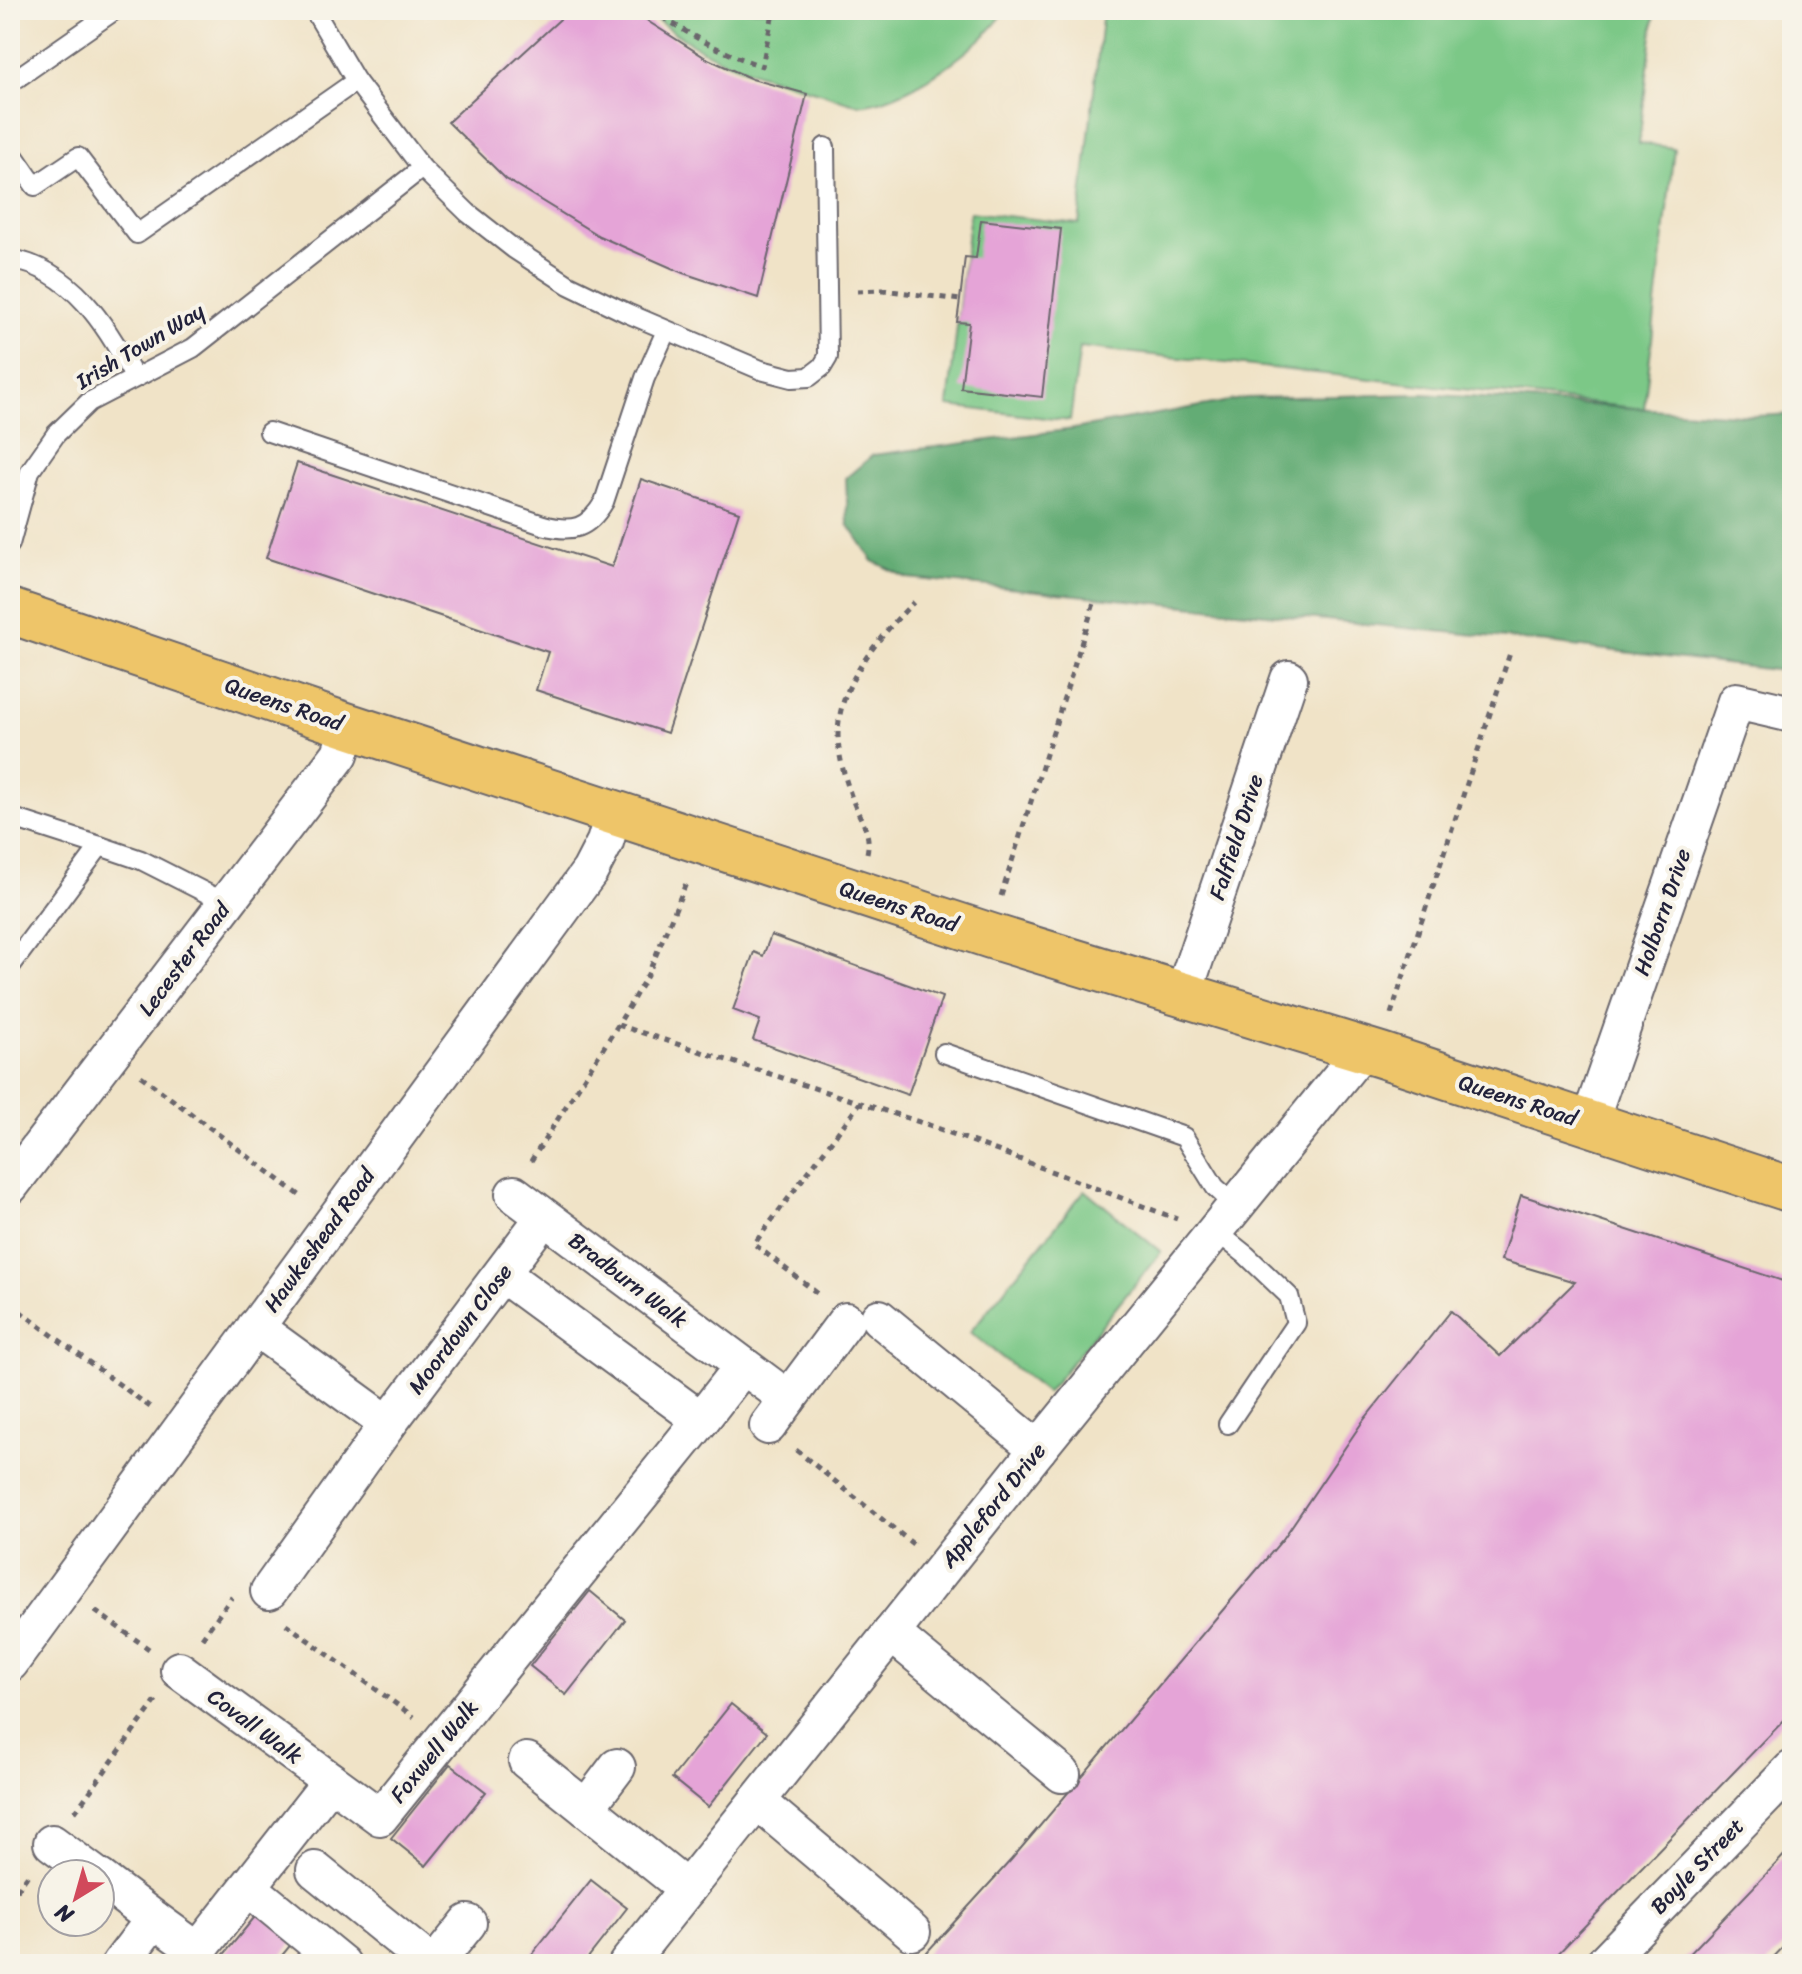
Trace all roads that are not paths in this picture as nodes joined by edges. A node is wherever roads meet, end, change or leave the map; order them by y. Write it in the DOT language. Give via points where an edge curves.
graph roads {
  1 [pos="115,10"];
  2 [pos="314,10"];
  3 [pos="356,81"];
  4 [pos="10,83"];
  5 [pos="825,147"];
  6 [pos="10,150"];
  7 [pos="422,168"];
  8 [pos="10,259"];
  9 [pos="666,331"];
  10 [pos="134,377"];
  11 [pos="269,432"];
  12 [pos="10,544"];
  13 [pos="10,611"];
  14 [pos="1289,679"];
  15 [pos="1792,714"];
  16 [pos="349,726"];
  17 [pos="614,811"];
  18 [pos="10,817"];
  19 [pos="100,846"];
  20 [pos="226,903"];
  21 [pos="10,967"];
  22 [pos="1183,995"];
  23 [pos="1363,1049"];
  24 [pos="944,1053"];
  25 [pos="1589,1123"];
  26 [pos="16,1165"];
  27 [pos="1792,1190"];
  28 [pos="514,1194"];
  29 [pos="1221,1226"];
  30 [pos="532,1233"];
  31 [pos="502,1274"];
  32 [pos="255,1327"];
  33 [pos="743,1366"];
  34 [pos="697,1416"];
  35 [pos="388,1424"];
  36 [pos="1228,1424"];
  37 [pos="1038,1449"];
  38 [pos="263,1601"];
  39 [pos="891,1633"];
  40 [pos="10,1663"];
  41 [pos="179,1670"];
  42 [pos="527,1761"];
  43 [pos="617,1767"];
  44 [pos="1792,1769"];
  45 [pos="1062,1774"];
  46 [pos="331,1781"];
  47 [pos="757,1801"];
  48 [pos="586,1808"];
  49 [pos="52,1843"];
  50 [pos="72,1858"];
  51 [pos="315,1870"];
  52 [pos="249,1888"];
  53 [pos="687,1889"];
  54 [pos="116,1890"];
  55 [pos="154,1919"];
  56 [pos="468,1923"];
  57 [pos="912,1932"];
  58 [pos="120,1964"];
  59 [pos="342,1964"];
  60 [pos="433,1964"];
  61 [pos="627,1964"];
  62 [pos="1603,1964"];
  1 -- 4 [label="lane"];
  2 -- 3 [label="lane"];
  3 -- 6 [label="lane" via="137,234 78,157 35,186"];
  3 -- 7 [label="lane"];
  5 -- 9 [label="lane" via="828,357 822,367 809,377 792,378"];
  7 -- 9 [label="lane" via="514,249 569,285"];
  7 -- 10 [label="lane, Irish Town Way" via="193,348"];
  8 -- 10 [label="lane" via="46,270 73,290 96,314"];
  9 -- 11 [label="lane" via="604,502 580,527 543,525"];
  10 -- 12 [label="lane, Irish Town Way" via="89,402 56,434 30,471"];
  13 -- 16 [label="highway, Queens Road"];
  14 -- 22 [label="street, Falfield Drive"];
  15 -- 25 [label="street, Holborn Drive" via="1736,701"];
  16 -- 17 [label="highway, Queens Road"];
  16 -- 20 [label="street, Lecester Road" via="340,754"];
  17 -- 22 [label="highway, Queens Road"];
  17 -- 32 [label="street, Hawkeshead Road" via="590,871"];
  18 -- 19 [label="lane"];
  19 -- 20 [label="lane" via="141,860"];
  19 -- 21 [label="lane"];
  20 -- 26 [label="street, Lecester Road" via="111,1054"];
  22 -- 23 [label="highway, Queens Road"];
  23 -- 25 [label="highway, Queens Road"];
  23 -- 29 [label="street, Appleford Drive"];
  24 -- 29 [label="lane" via="1184,1137 1215,1187"];
  25 -- 27 [label="highway, Queens Road"];
  28 -- 33 [label="street, Bradburn Walk"];
  29 -- 36 [label="lane" via="1289,1296 1296,1323"];
  29 -- 37 [label="street, Appleford Drive"];
  30 -- 31 [label="street, Moordown Close"];
  31 -- 34 [label="street"];
  31 -- 35 [label="street, Moordown Close"];
  32 -- 35 [label="street"];
  32 -- 40 [label="street, Hawkeshead Road"];
  33 -- 34 [label="street, Foxwell Walk"];
  33 -- 37 [label="street" via="778,1412 863,1320"];
  34 -- 46 [label="street, Foxwell Walk" via="380,1817"];
  35 -- 38 [label="street, Moordown Close"];
  37 -- 39 [label="street, Appleford Drive"];
  39 -- 45 [label="street"];
  39 -- 47 [label="street, Appleford Drive"];
  41 -- 46 [label="street, Covall Walk"];
  42 -- 48 [label="street"];
  43 -- 48 [label="street"];
  44 -- 62 [label="street, Boyle Street"];
  46 -- 52 [label="street"];
  47 -- 53 [label="street, Appleford Drive"];
  47 -- 57 [label="street"];
  48 -- 53 [label="street"];
  49 -- 50 [label="street"];
  51 -- 60 [label="street"];
  52 -- 55 [label="street" via="198,1951"];
  52 -- 59 [label="street"];
  53 -- 61 [label="street, Appleford Drive"];
  54 -- 55 [label="street"];
  55 -- 58 [label="street"];
  56 -- 60 [label="street"];
}
